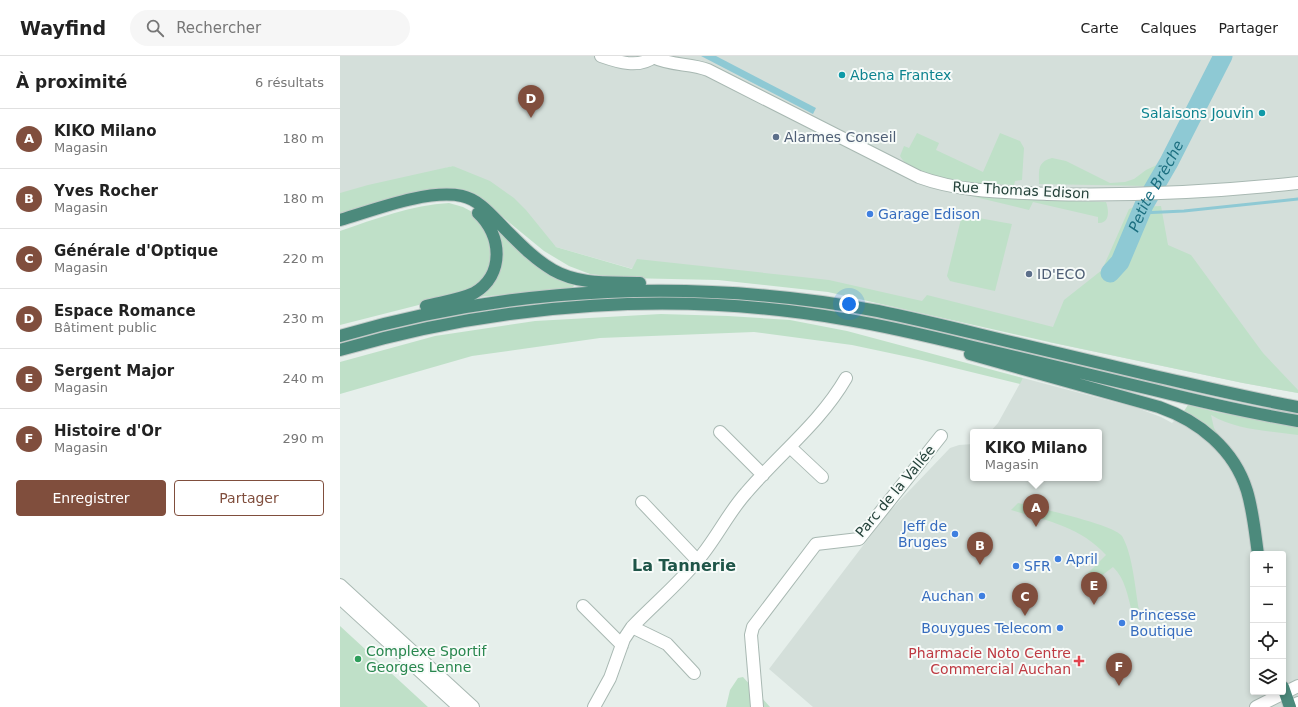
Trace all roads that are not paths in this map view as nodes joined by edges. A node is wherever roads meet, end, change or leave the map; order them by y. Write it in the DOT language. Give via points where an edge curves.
graph roads {
  1 [pos="601,56"];
  2 [pos="654,57"];
  3 [pos="1298,183"];
  4 [pos="340,220"];
  5 [pos="340,227"];
  6 [pos="708,291"];
  7 [pos="868,323"];
  8 [pos="353,332"];
  9 [pos="340,336"];
  10 [pos="340,350"];
  11 [pos="846,378"];
  12 [pos="1298,407"];
  13 [pos="1298,421"];
  14 [pos="720,432"];
  15 [pos="940,436"];
  16 [pos="790,447"];
  17 [pos="763,475"];
  18 [pos="822,477"];
  19 [pos="642,502"];
  20 [pos="1258,551"];
  21 [pos="698,561"];
  22 [pos="340,585"];
  23 [pos="340,598"];
  24 [pos="583,606"];
  25 [pos="632,627"];
  26 [pos="622,645"];
  27 [pos="694,673"];
  28 [pos="1298,686"];
  29 [pos="1286,689"];
  30 [pos="1276,695"];
  31 [pos="1286,695"];
  32 [pos="1298,703"];
  33 [pos="459,707"];
  34 [pos="473,707"];
  35 [pos="594,707"];
  36 [pos="757,707"];
  37 [pos="1256,707"];
  38 [pos="1290,707"];
  1 -- 2 [label="street" via="632,63"];
  2 -- 3 [label="street, Rue Thomas Edison" via="667,63 693,65 708,70 919,177 938,184 966,189 1092,195 1161,193"];
  4 -- 6 [label="highway" via="426,196 462,196 482,206 534,257 565,276"];
  5 -- 8 [label="highway" via="413,205 448,200 465,204 479,213 491,228 496,243 493,270 486,283 474,292 409,311"];
  6 -- 8 [label="highway" via="633,290 535,297 431,313"];
  6 -- 12 [label="highway" via="805,300 888,313 1209,389"];
  7 -- 10 [label="highway" via="732,306 609,305 472,320 407,332"];
  7 -- 13 [label="highway" via="1256,414"];
  7 -- 20 [label="highway" via="1159,407 1192,422 1223,448 1241,475 1251,506"];
  8 -- 9 [label="highway"];
  11 -- 16 [label="street" via="838,392"];
  14 -- 17 [label="street"];
  15 -- 36 [label="street, Parc de la Vallée" via="859,539 816,544 753,627 751,636"];
  16 -- 17 [label="street"];
  16 -- 18 [label="street"];
  17 -- 21 [label="street" via="742,498"];
  19 -- 21 [label="street"];
  21 -- 25 [label="street"];
  22 -- 34 [label="street"];
  23 -- 33 [label="street"];
  24 -- 26 [label="street"];
  25 -- 26 [label="street"];
  25 -- 27 [label="street" via="667,644"];
  26 -- 35 [label="street" via="610,678"];
  28 -- 29 [label="street"];
  30 -- 37 [label="street"];
  31 -- 38 [label="highway"];
  32 -- 38 [label="street"];
}
